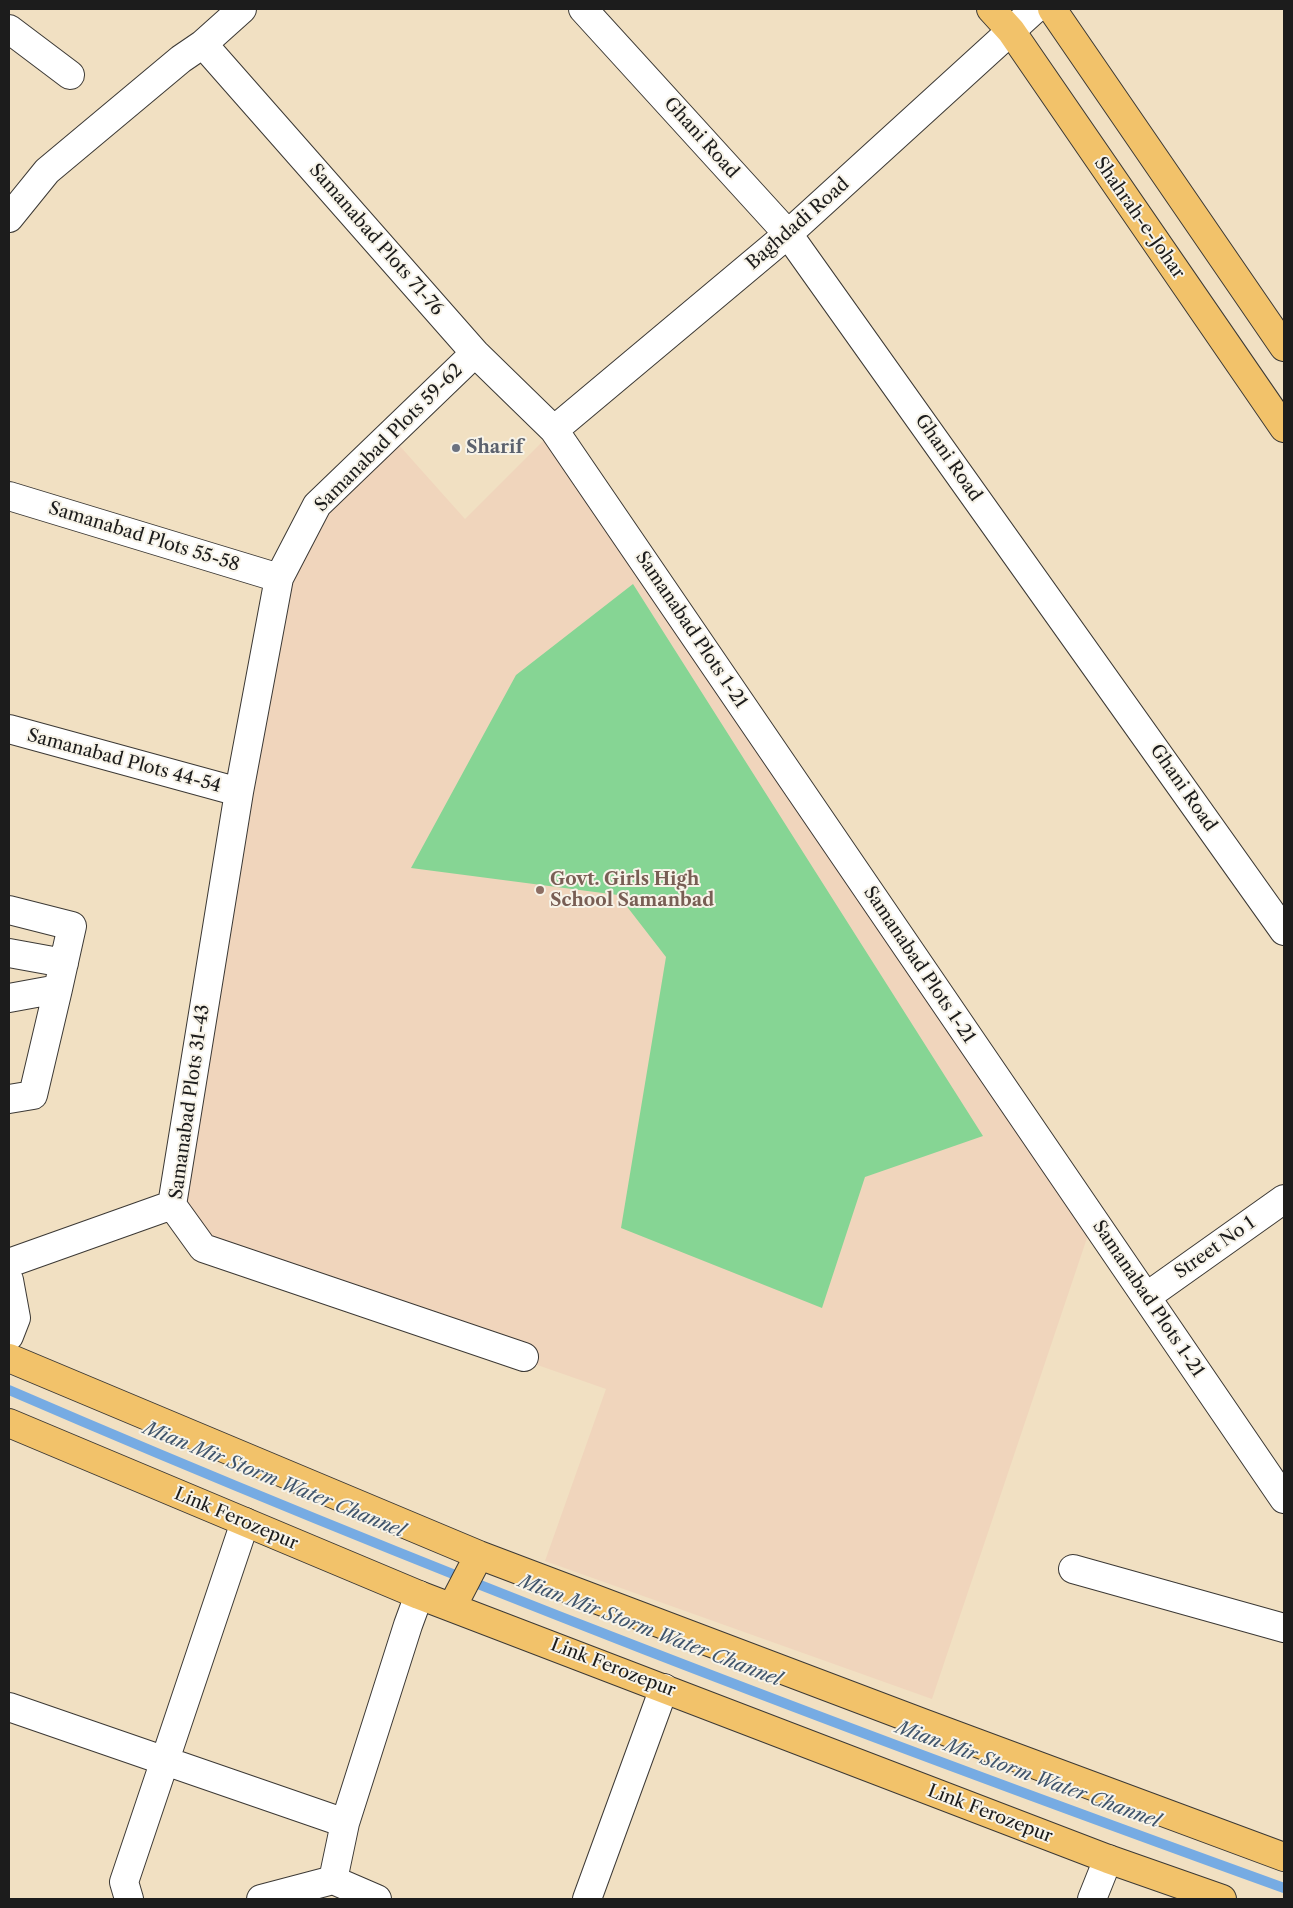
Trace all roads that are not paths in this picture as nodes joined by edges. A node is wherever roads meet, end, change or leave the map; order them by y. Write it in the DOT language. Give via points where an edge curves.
graph roads {
  1 [pos="242,9"];
  2 [pos="583,9"];
  3 [pos="991,9"];
  4 [pos="1035,9"];
  5 [pos="1052,9"];
  6 [pos="9,29"];
  7 [pos="1011,31"];
  8 [pos="203,44"];
  9 [pos="70,75"];
  10 [pos="9,218"];
  11 [pos="788,234"];
  12 [pos="1284,347"];
  13 [pos="475,353"];
  14 [pos="1284,428"];
  15 [pos="554,430"];
  16 [pos="9,496"];
  17 [pos="279,578"];
  18 [pos="9,730"];
  19 [pos="239,792"];
  20 [pos="9,910"];
  21 [pos="1284,930"];
  22 [pos="9,953"];
  23 [pos="64,963"];
  24 [pos="58,989"];
  25 [pos="9,998"];
  26 [pos="9,1100"];
  27 [pos="1284,1199"];
  28 [pos="172,1205"];
  29 [pos="9,1263"];
  30 [pos="9,1280"];
  31 [pos="1146,1297"];
  32 [pos="9,1336"];
  33 [pos="524,1357"];
  34 [pos="9,1358"];
  35 [pos="9,1423"];
  36 [pos="1284,1499"];
  37 [pos="245,1522"];
  38 [pos="479,1555"];
  39 [pos="1073,1569"];
  40 [pos="419,1595"];
  41 [pos="452,1607"];
  42 [pos="1284,1628"];
  43 [pos="664,1688"];
  44 [pos="9,1707"];
  45 [pos="166,1761"];
  46 [pos="345,1823"];
  47 [pos="1284,1857"];
  48 [pos="1108,1859"];
  49 [pos="333,1880"];
  50 [pos="128,1899"];
  51 [pos="261,1899"];
  52 [pos="377,1899"];
  53 [pos="586,1899"];
  54 [pos="1092,1899"];
  55 [pos="1222,1899"];
  1 -- 8 [label="street"];
  2 -- 11 [label="street, Ghani Road"];
  3 -- 7 [label="main road, Shahrah-e-Johar"];
  4 -- 7 [label="street, Baghdadi Road"];
  5 -- 12 [label="main road"];
  6 -- 9 [label="street"];
  7 -- 11 [label="street, Baghdadi Road"];
  7 -- 14 [label="main road, Shahrah-e-Johar"];
  8 -- 10 [label="street" via="47,171"];
  8 -- 13 [label="street, Samanabad Plots 71-76"];
  11 -- 15 [label="street, Baghdadi Road"];
  11 -- 21 [label="street, Ghani Road"];
  13 -- 15 [label="street, Samanabad Plots 71-76"];
  13 -- 17 [label="street, Samanabad Plots 59-62" via="318,505"];
  15 -- 31 [label="street, Samanabad Plots 1-21"];
  16 -- 17 [label="street, Samanabad Plots 55-58"];
  17 -- 19 [label="street, Samanabad Plots 59-62"];
  18 -- 19 [label="street, Samanabad Plots 44-54"];
  19 -- 28 [label="street, Samanabad Plots 31-43"];
  20 -- 23 [label="street" via="72,926"];
  22 -- 23 [label="street"];
  23 -- 24 [label="street"];
  24 -- 25 [label="street"];
  24 -- 26 [label="street" via="33,1095"];
  27 -- 31 [label="street, Street No 1"];
  28 -- 29 [label="street"];
  28 -- 33 [label="street, Samanabad Plots 31-43" via="203,1248"];
  30 -- 32 [label="street" via="16,1318"];
  31 -- 36 [label="street, Samanabad Plots 1-21"];
  34 -- 38 [label="main road"];
  35 -- 37 [label="main road, Link Ferozepur"];
  37 -- 40 [label="main road, Link Ferozepur"];
  37 -- 45 [label="street"];
  38 -- 41 [label="main road"];
  38 -- 47 [label="main road"];
  39 -- 42 [label="street"];
  40 -- 41 [label="main road, Link Ferozepur"];
  40 -- 46 [label="street"];
  41 -- 43 [label="main road, Link Ferozepur"];
  43 -- 48 [label="main road, Link Ferozepur"];
  43 -- 53 [label="street"];
  44 -- 45 [label="street"];
  45 -- 46 [label="street"];
  45 -- 50 [label="street" via="124,1882"];
  46 -- 49 [label="street"];
  48 -- 54 [label="street"];
  48 -- 55 [label="main road, Link Ferozepur"];
  49 -- 51 [label="street"];
  49 -- 52 [label="street"];
}
